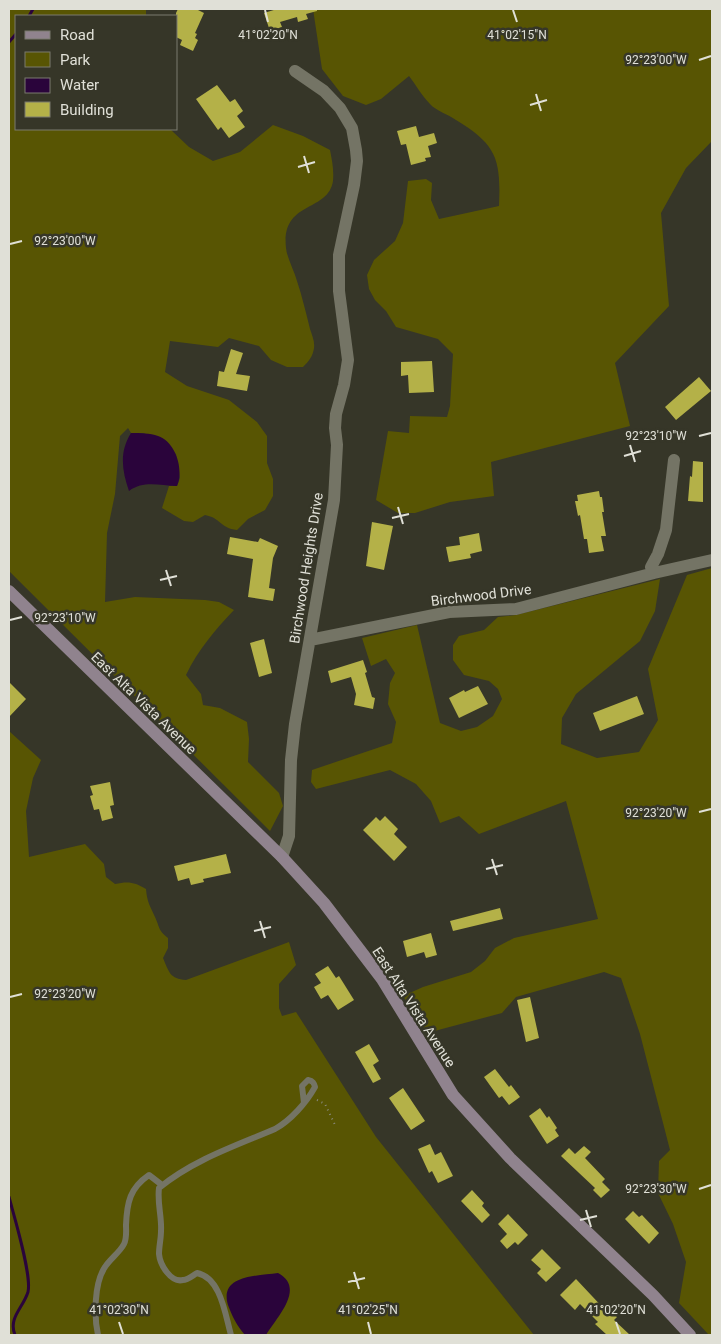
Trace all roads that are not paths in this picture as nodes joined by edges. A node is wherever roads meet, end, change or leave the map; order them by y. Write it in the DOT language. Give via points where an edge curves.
graph roads {
  1 [pos="295,71"];
  2 [pos="674,460"];
  3 [pos="712,560"];
  4 [pos="654,573"];
  5 [pos="9,591"];
  6 [pos="310,640"];
  7 [pos="282,857"];
  8 [pos="305,1100"];
  9 [pos="162,1185"];
  10 [pos="98,1335"];
  11 [pos="231,1335"];
  12 [pos="690,1335"];
  1 -- 6 [label="street, Birchwood Heights Drive" via="324,91 340,108 352,128 357,162 339,255 339,291 348,360 336,414 334,500"];
  2 -- 4 [label="street" via="666,530 651,567"];
  3 -- 4 [label="street, Birchwood Drive"];
  4 -- 6 [label="street, Birchwood Drive" via="516,609 449,612"];
  5 -- 7 [label="main road, East Alta Vista Avenue"];
  6 -- 7 [label="street, Birchwood Heights Drive" via="292,751 289,836"];
  7 -- 12 [label="main road, East Alta Vista Avenue" via="324,903 382,979 453,1095 510,1158 653,1295"];
  8 -- 9 [label="lane" via="287,1122 190,1166"];
  9 -- 10 [label="lane" via="149,1175 135,1186 131,1194 124,1244 103,1269 98,1289"];
  9 -- 11 [label="lane" via="158,1196 159,1257 164,1269 177,1281 197,1273 205,1275 218,1293"];
}
